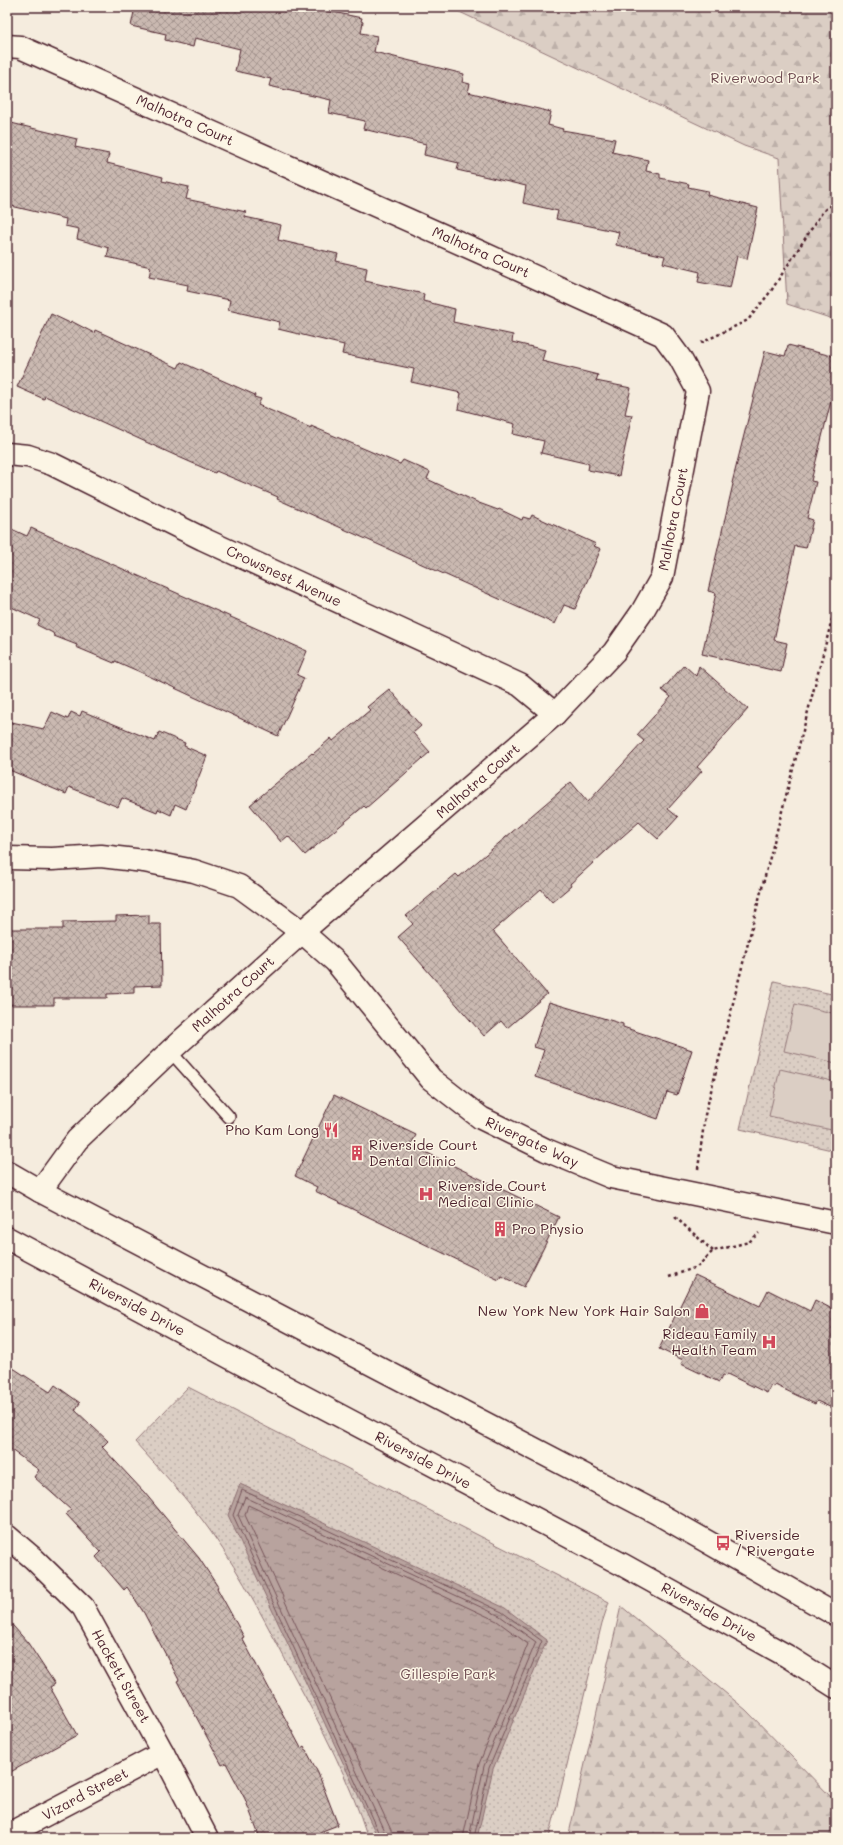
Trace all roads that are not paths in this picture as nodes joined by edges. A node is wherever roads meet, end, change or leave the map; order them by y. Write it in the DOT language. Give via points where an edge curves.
graph roads {
  1 [pos="7,46"];
  2 [pos="7,454"];
  3 [pos="555,714"];
  4 [pos="7,858"];
  5 [pos="302,932"];
  6 [pos="170,1050"];
  7 [pos="229,1117"];
  8 [pos="7,1172"];
  9 [pos="40,1191"];
  10 [pos="836,1223"];
  11 [pos="7,1238"];
  12 [pos="7,1536"];
  13 [pos="836,1615"];
  14 [pos="834,1682"];
  15 [pos="163,1753"];
  16 [pos="7,1835"];
  17 [pos="207,1838"];
  1 -- 3 [label="street, Malhotra Court" via="20,47 663,335 678,354 698,391 662,577 642,612 614,652"];
  2 -- 3 [label="street, Crowsnest Avenue" via="28,456 52,464 203,539 520,685"];
  3 -- 5 [label="street, Malhotra Court"];
  4 -- 5 [label="street" via="102,856 194,871 239,886"];
  5 -- 6 [label="street, Malhotra Court"];
  5 -- 10 [label="street, Rivergate Way" via="336,962 432,1078 482,1118 546,1150 611,1177"];
  6 -- 7 [label="lane"];
  6 -- 9 [label="street, Malhotra Court" via="77,1140"];
  8 -- 9 [label="street"];
  9 -- 13 [label="street" via="655,1512"];
  11 -- 14 [label="street, Riverside Drive" via="623,1565"];
  12 -- 15 [label="street, Hackett Street" via="83,1607"];
  15 -- 16 [label="street, Vizard Street"];
  15 -- 17 [label="street, Hackett Street"];
}
